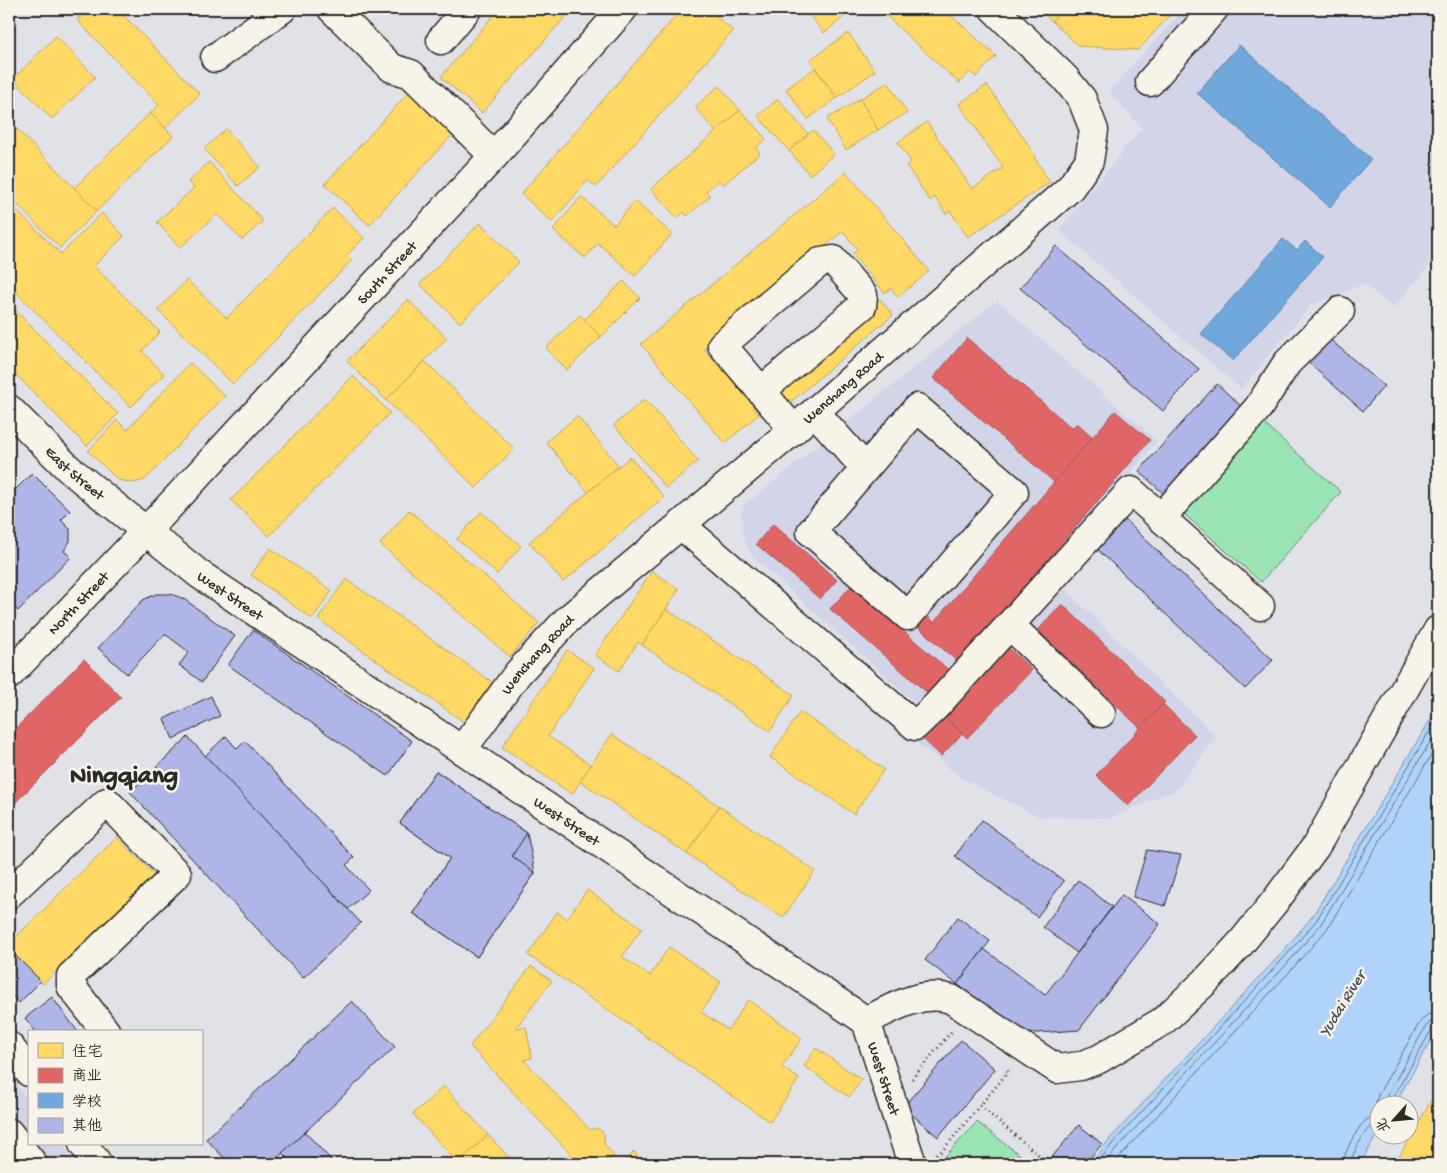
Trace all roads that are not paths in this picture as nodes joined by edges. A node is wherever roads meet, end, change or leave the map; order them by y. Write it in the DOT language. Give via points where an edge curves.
graph roads {
  1 [pos="282,9"];
  2 [pos="332,9"];
  3 [pos="467,9"];
  4 [pos="623,9"];
  5 [pos="994,9"];
  6 [pos="1214,9"];
  7 [pos="441,40"];
  8 [pos="215,58"];
  9 [pos="1150,82"];
  10 [pos="494,156"];
  11 [pos="1340,311"];
  12 [pos="761,391"];
  13 [pos="9,409"];
  14 [pos="815,412"];
  15 [pos="794,430"];
  16 [pos="865,468"];
  17 [pos="1161,518"];
  18 [pos="681,526"];
  19 [pos="146,531"];
  20 [pos="1260,606"];
  21 [pos="1010,625"];
  22 [pos="1438,630"];
  23 [pos="9,675"];
  24 [pos="1100,712"];
  25 [pos="462,750"];
  26 [pos="9,894"];
  27 [pos="866,1021"];
  28 [pos="104,1030"];
  29 [pos="9,1046"];
  30 [pos="28,1071"];
  31 [pos="9,1133"];
  32 [pos="923,1160"];
  33 [pos="33,1164"];
  1 -- 8 [label="street"];
  2 -- 10 [label="street" via="392,68 411,74"];
  3 -- 7 [label="street"];
  4 -- 10 [label="street, South Street"];
  5 -- 14 [label="street, Wenchang Road" via="1065,78 1082,99 1094,130 1089,161 1070,188"];
  6 -- 9 [label="street"];
  10 -- 19 [label="street, South Street"];
  11 -- 17 [label="street" via="1287,363 1258,408"];
  12 -- 12 [label="street" via="722,345 820,262 833,260 863,295 862,306"];
  12 -- 15 [label="street"];
  13 -- 19 [label="street, East Street" via="68,469"];
  14 -- 15 [label="street, Wenchang Road"];
  14 -- 16 [label="street"];
  15 -- 18 [label="street, Wenchang Road"];
  16 -- 16 [label="street" via="917,408 1014,492 908,616 811,532"];
  17 -- 20 [label="street"];
  17 -- 21 [label="street" via="1131,491"];
  18 -- 21 [label="street" via="915,726"];
  18 -- 25 [label="street, Wenchang Road" via="568,620 518,673"];
  19 -- 23 [label="street, North Street"];
  19 -- 25 [label="street, West Street" via="199,574"];
  21 -- 24 [label="street"];
  22 -- 27 [label="street" via="1316,846 1241,944 1163,1021 1099,1058 1080,1066 1057,1069 943,996 923,997 900,1004"];
  25 -- 27 [label="street, West Street"];
  26 -- 28 [label="street" via="107,802 177,874 71,976 71,986"];
  27 -- 32 [label="street, West Street" via="892,1102"];
  29 -- 30 [label="street"];
  31 -- 33 [label="street"];
}
